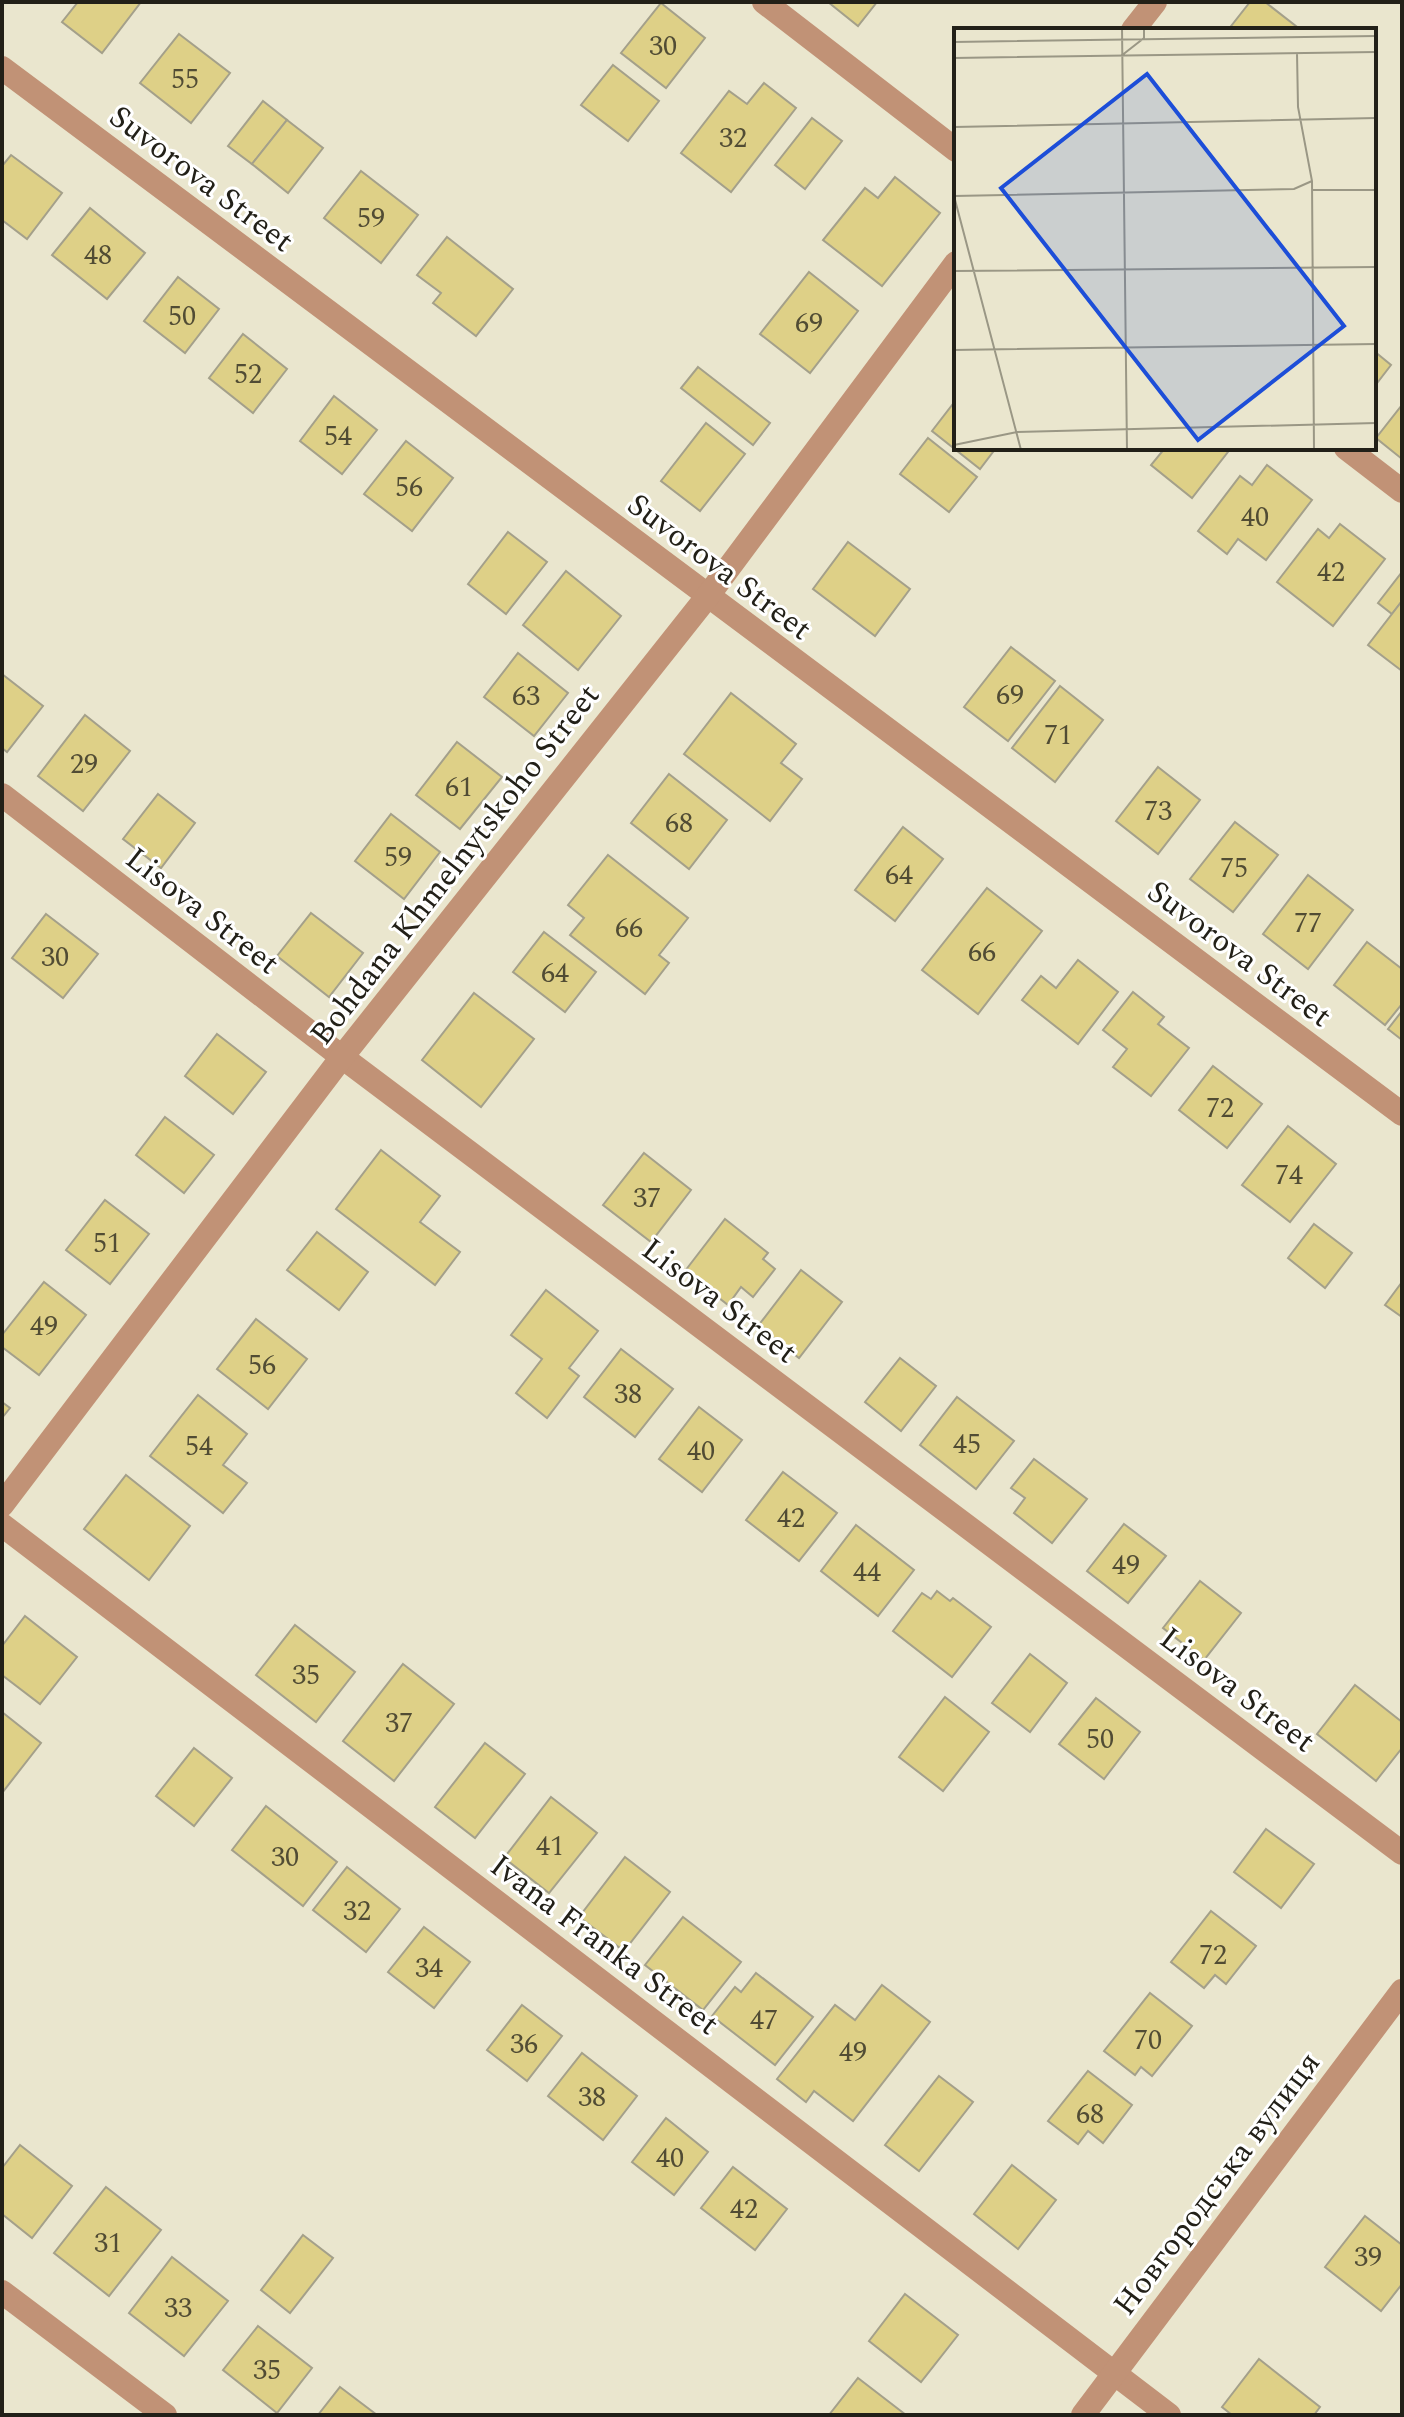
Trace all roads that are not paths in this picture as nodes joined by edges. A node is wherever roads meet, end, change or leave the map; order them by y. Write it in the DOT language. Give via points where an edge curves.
graph roads {
  1 [pos="764,2"];
  2 [pos="1155,2"];
  3 [pos="1135,28"];
  4 [pos="2,68"];
  5 [pos="954,148"];
  6 [pos="954,266"];
  7 [pos="1349,450"];
  8 [pos="1402,491"];
  9 [pos="707,597"];
  10 [pos="2,795"];
  11 [pos="342,1057"];
  12 [pos="1402,1114"];
  13 [pos="2,1505"];
  14 [pos="2,1525"];
  15 [pos="1402,1853"];
  16 [pos="1402,1991"];
  17 [pos="2,2292"];
  18 [pos="1113,2372"];
  19 [pos="165,2415"];
  20 [pos="1083,2415"];
  21 [pos="1169,2415"];
  1 -- 5 [label="street"];
  2 -- 3 [label="street"];
  4 -- 9 [label="street, Suvorova Street"];
  6 -- 9 [label="street, Bohdana Khmelnytskoho Street"];
  7 -- 8 [label="street"];
  9 -- 11 [label="street, Bohdana Khmelnytskoho Street"];
  9 -- 12 [label="street, Suvorova Street"];
  10 -- 11 [label="street, Lisova Street"];
  11 -- 13 [label="street, Bohdana Khmelnytskoho Street"];
  11 -- 15 [label="street, Lisova Street"];
  14 -- 18 [label="street, Ivana Franka Street"];
  16 -- 18 [label="street, Новгородська вулиця"];
  17 -- 19 [label="street"];
  18 -- 20 [label="street, Новгородська вулиця"];
  18 -- 21 [label="street, Ivana Franka Street"];
}
